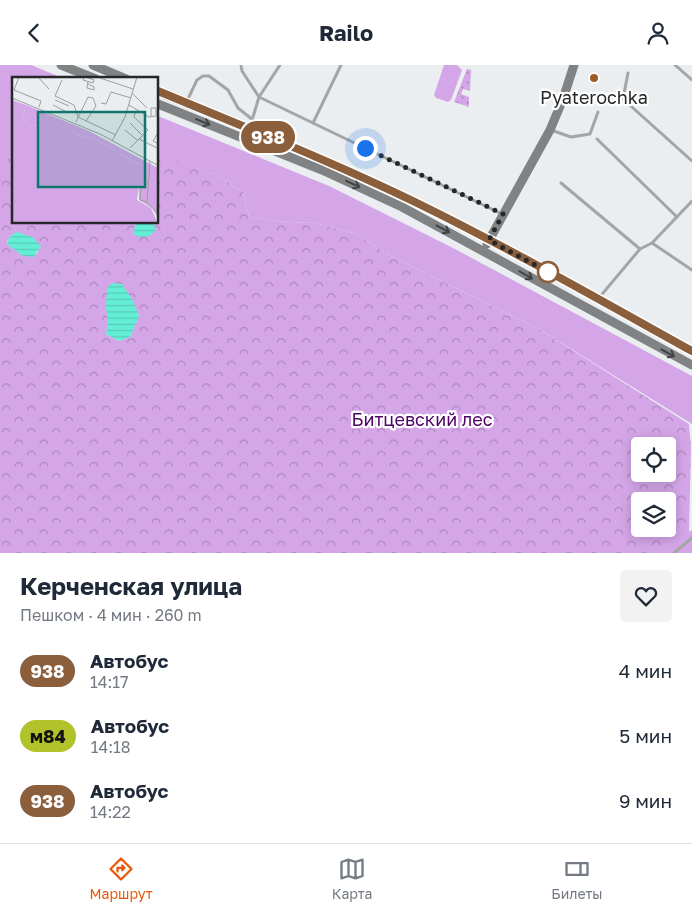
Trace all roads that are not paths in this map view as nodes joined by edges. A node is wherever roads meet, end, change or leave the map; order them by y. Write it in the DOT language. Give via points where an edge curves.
graph roads {
  1 [pos="62,65"];
  2 [pos="93,65"];
  3 [pos="241,65"];
  4 [pos="280,65"];
  5 [pos="341,65"];
  6 [pos="574,65"];
  7 [pos="675,65"];
  8 [pos="628,73"];
  9 [pos="91,77"];
  10 [pos="121,77"];
  11 [pos="692,80"];
  12 [pos="159,91"];
  13 [pos="259,97"];
  14 [pos="186,103"];
  15 [pos="159,104"];
  16 [pos="598,112"];
  17 [pos="313,123"];
  18 [pos="251,125"];
  19 [pos="550,130"];
  20 [pos="597,139"];
  21 [pos="692,161"];
  22 [pos="561,183"];
  23 [pos="692,201"];
  24 [pos="503,214"];
  25 [pos="677,217"];
  26 [pos="489,240"];
  27 [pos="652,243"];
  28 [pos="640,249"];
  29 [pos="483,251"];
  30 [pos="692,270"];
  31 [pos="598,299"];
  32 [pos="692,351"];
  33 [pos="692,365"];
  34 [pos="692,538"];
  35 [pos="674,553"];
  1 -- 9 [label="main road"];
  2 -- 10 [label="main road"];
  3 -- 13 [label="lane"];
  4 -- 13 [label="lane"];
  5 -- 17 [label="lane"];
  6 -- 19 [label="main road"];
  7 -- 11 [label="lane"];
  8 -- 21 [label="lane" via="623,99"];
  12 -- 14 [label="main road"];
  13 -- 17 [label="lane"];
  13 -- 18 [label="lane"];
  14 -- 18 [label="main road"];
  14 -- 18 [label="lane" via="196,79 209,76 228,90"];
  15 -- 29 [label="main road, one-way" via="322,170 402,207"];
  16 -- 19 [label="lane" via="590,134 571,137"];
  17 -- 24 [label="lane"];
  18 -- 26 [label="main road"];
  19 -- 24 [label="main road"];
  20 -- 25 [label="lane"];
  22 -- 28 [label="lane"];
  23 -- 25 [label="lane"];
  24 -- 26 [label="main road"];
  25 -- 27 [label="lane"];
  26 -- 29 [label="main road"];
  26 -- 31 [label="main road"];
  27 -- 28 [label="lane"];
  27 -- 30 [label="lane"];
  28 -- 31 [label="lane"];
  29 -- 33 [label="main road, one-way"];
  31 -- 32 [label="main road"];
  34 -- 35 [label="lane"];
}
